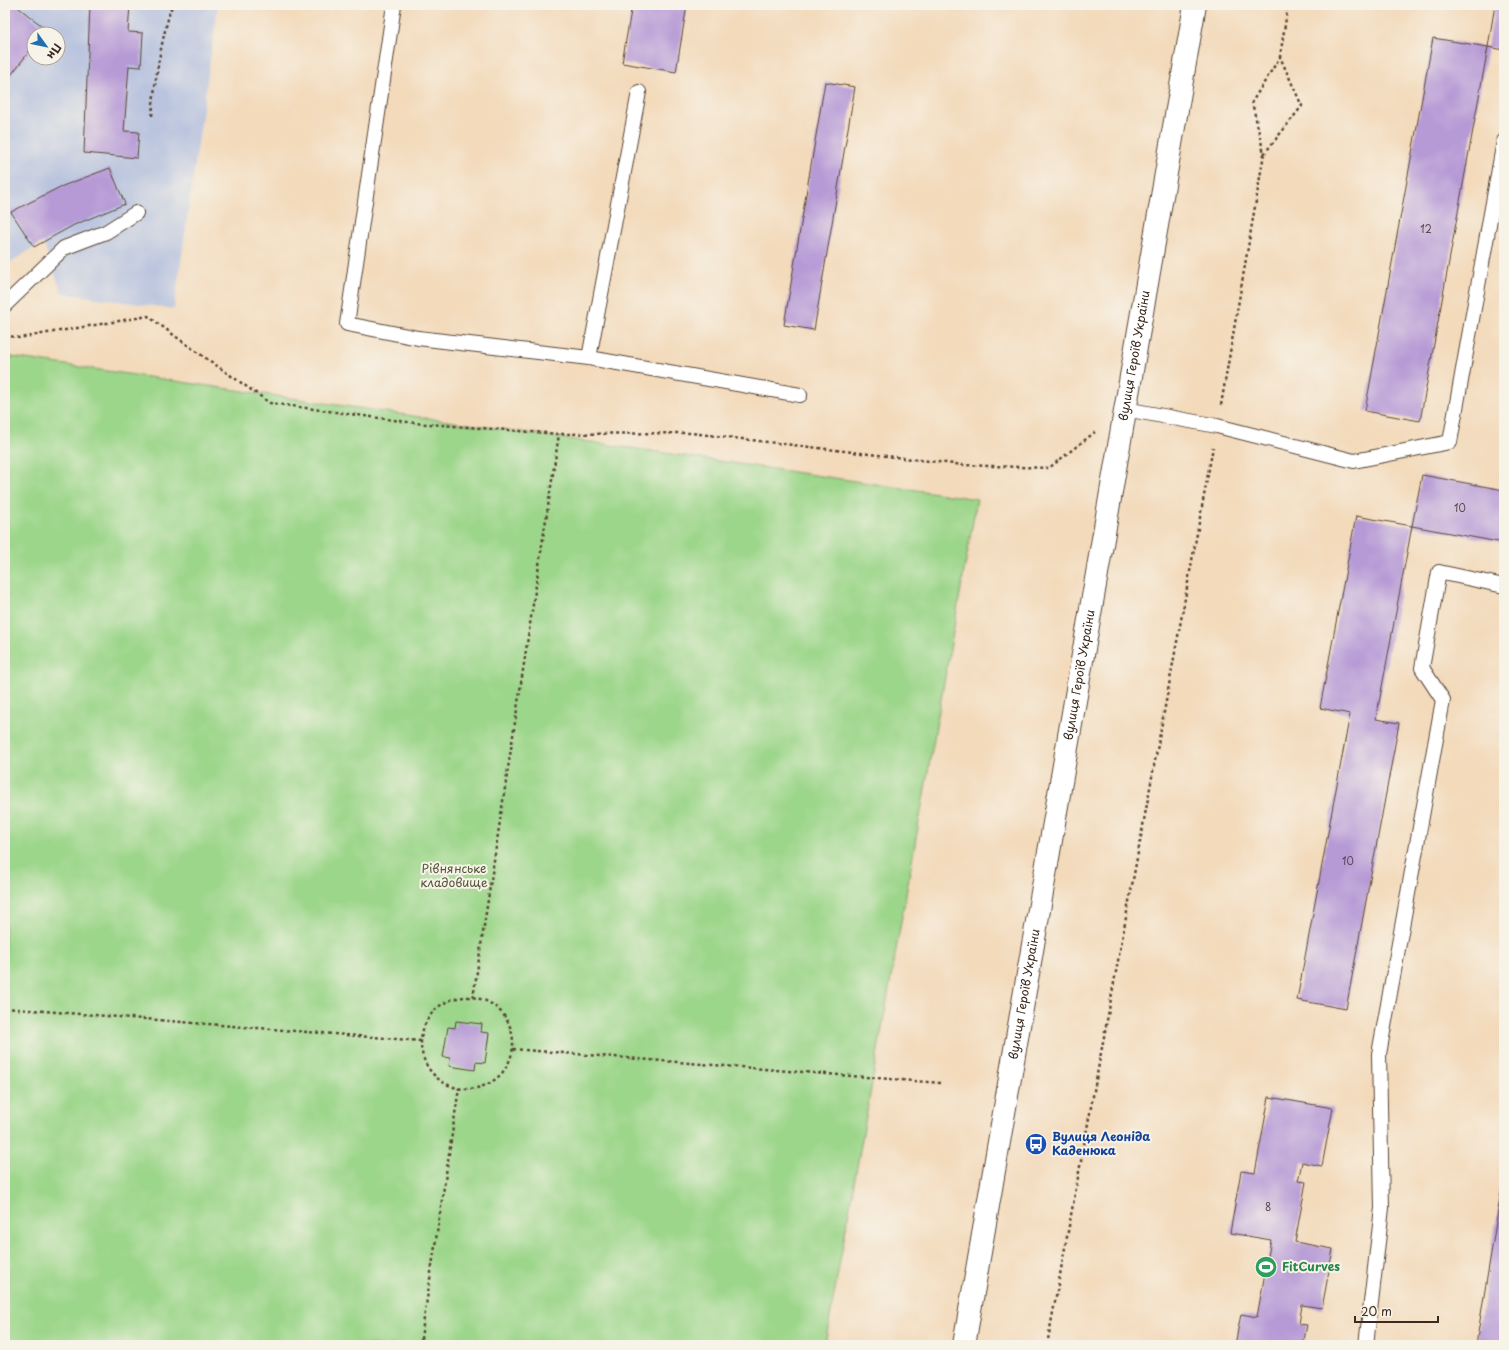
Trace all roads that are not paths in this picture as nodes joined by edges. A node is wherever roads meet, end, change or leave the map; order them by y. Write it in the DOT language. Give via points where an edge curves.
graph roads {
  1 [pos="394,5"];
  2 [pos="1195,5"];
  3 [pos="639,92"];
  4 [pos="1504,141"];
  5 [pos="136,213"];
  6 [pos="5,305"];
  7 [pos="589,358"];
  8 [pos="800,395"];
  9 [pos="1125,409"];
  10 [pos="1504,586"];
  11 [pos="964,1345"];
  12 [pos="1366,1345"];
  1 -- 7 [label="lane" via="347,324 418,338"];
  2 -- 9 [label="main road, вулиця Героїв України"];
  3 -- 7 [label="lane"];
  4 -- 9 [label="lane" via="1450,442 1354,461 1217,426"];
  5 -- 6 [label="lane" via="106,232 64,248"];
  7 -- 8 [label="lane"];
  9 -- 11 [label="main road, вулиця Героїв України"];
  10 -- 12 [label="lane" via="1438,572 1422,668 1443,700 1379,1054 1382,1208"];
}
